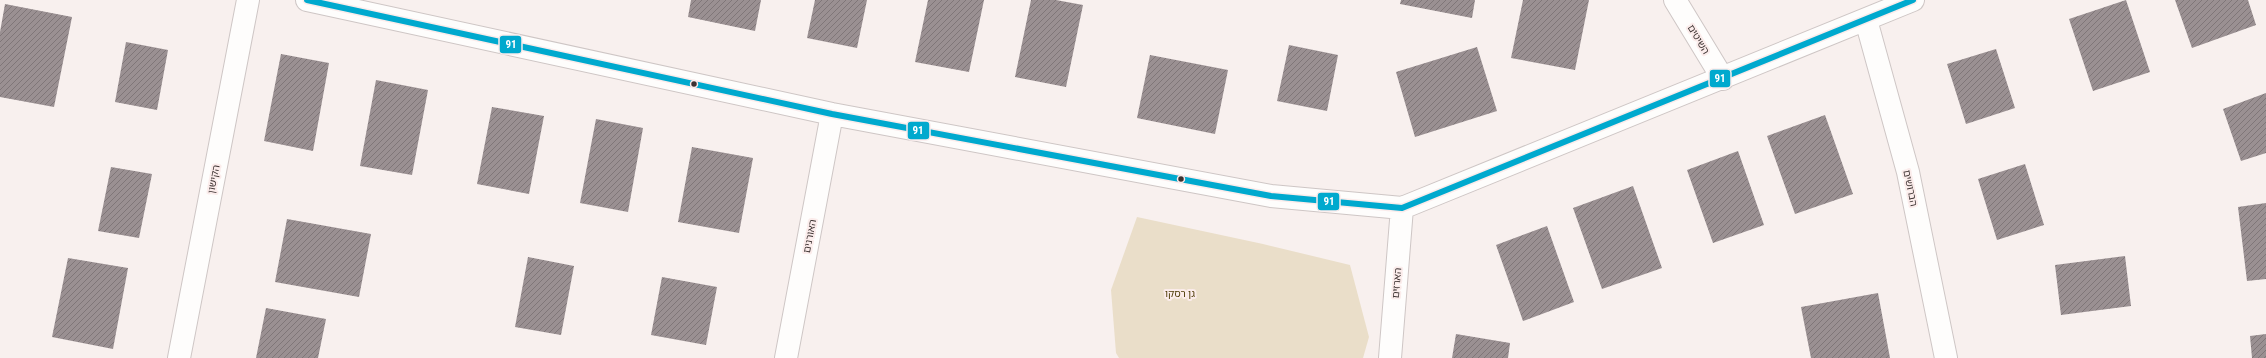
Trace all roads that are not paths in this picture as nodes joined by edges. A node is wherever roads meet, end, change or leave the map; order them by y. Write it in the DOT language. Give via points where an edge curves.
graph roads {
  1 [pos="248,0"];
  2 [pos="307,0"];
  3 [pos="1675,0"];
  4 [pos="1914,0"];
  5 [pos="1866,20"];
  6 [pos="1723,79"];
  7 [pos="832,114"];
  8 [pos="1402,208"];
  9 [pos="179,358"];
  10 [pos="786,358"];
  11 [pos="1390,358"];
  12 [pos="1946,358"];
  1 -- 9 [label="street, הקישון"];
  2 -- 7 [label="street"];
  3 -- 6 [label="street, השיטים"];
  4 -- 5 [label="street"];
  5 -- 6 [label="street"];
  5 -- 12 [label="street, הברושים" via="1908,172"];
  6 -- 8 [label="street"];
  7 -- 8 [label="street" via="1270,196"];
  7 -- 10 [label="street, האורנים"];
  8 -- 11 [label="street, הארזים"];
}
